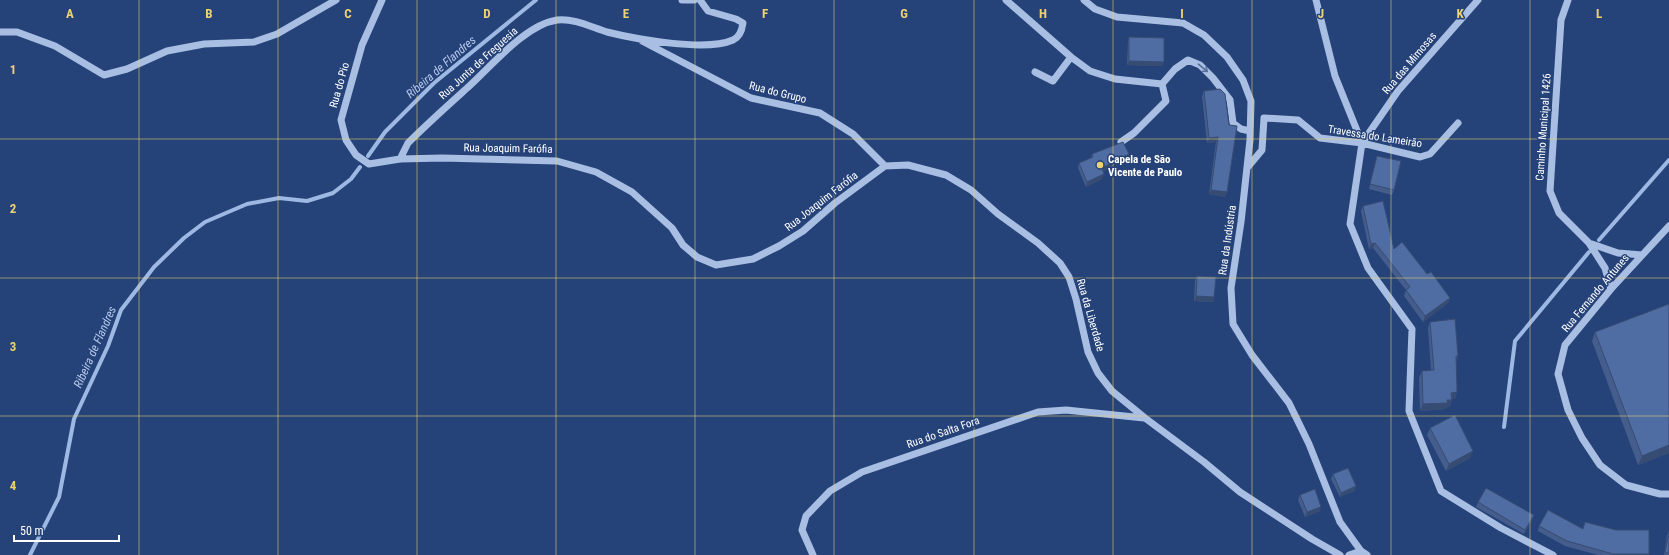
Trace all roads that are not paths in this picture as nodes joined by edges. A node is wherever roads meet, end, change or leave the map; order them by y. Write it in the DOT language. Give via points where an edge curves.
graph roads {
  1 [pos="336,0"];
  2 [pos="382,0"];
  3 [pos="682,0"];
  4 [pos="694,0"];
  5 [pos="700,0"];
  6 [pos="1006,0"];
  7 [pos="1084,0"];
  8 [pos="1316,0"];
  9 [pos="1478,0"];
  10 [pos="1568,0"];
  11 [pos="0,32"];
  12 [pos="636,38"];
  13 [pos="1071,57"];
  14 [pos="1035,72"];
  15 [pos="1162,84"];
  16 [pos="1458,123"];
  17 [pos="1250,131"];
  18 [pos="1121,142"];
  19 [pos="1362,143"];
  20 [pos="400,159"];
  21 [pos="885,166"];
  22 [pos="1247,168"];
  23 [pos="1669,226"];
  24 [pos="1589,243"];
  25 [pos="1642,254"];
  26 [pos="1611,289"];
  27 [pos="1145,418"];
  28 [pos="1669,494"];
  29 [pos="1364,553"];
  30 [pos="813,555"];
  31 [pos="1340,555"];
  32 [pos="1349,555"];
  33 [pos="1553,555"];
  1 -- 11 [label="street" via="277,34 254,42 204,44 167,51 127,69 104,75 55,46 17,32"];
  2 -- 20 [label="street, Rua do Pio" via="362,45 341,120 346,140 356,155 369,164"];
  3 -- 4 [label="street"];
  5 -- 12 [label="street, Rua Junta de Freguesia" via="708,11 743,23 742,31 734,40 720,44 672,44"];
  6 -- 13 [label="street"];
  7 -- 17 [label="street, Rua da Indústria" via="1095,9 1117,16 1183,23 1204,35 1227,57 1246,86 1251,101"];
  8 -- 19 [label="street" via="1335,76"];
  9 -- 19 [label="street, Rua das Mimosas" via="1398,91"];
  10 -- 24 [label="street, Caminho Municipal 1426" via="1561,20 1550,191 1559,213"];
  12 -- 20 [label="street, Rua Junta de Freguesia" via="581,22 557,20 534,29 508,48 436,114 408,143"];
  12 -- 21 [label="street, Rua do Grupo" via="751,98 820,113 852,134"];
  13 -- 14 [label="street" via="1053,81"];
  13 -- 15 [label="street" via="1090,71 1115,79"];
  15 -- 17 [label="street, one-way" via="1174,69 1188,60 1200,65 1214,78 1230,100 1233,123 1241,129"];
  15 -- 18 [label="street" via="1166,101 1134,133"];
  16 -- 19 [label="street, Travessa do Lameirão" via="1430,154 1420,157"];
  17 -- 22 [label="street, Rua da Indústria"];
  19 -- 22 [label="street, Travessa do Lameirão" via="1320,138 1298,120 1264,118 1262,150"];
  19 -- 33 [label="street" via="1350,224 1368,268 1412,328 1409,411 1441,491 1501,528"];
  20 -- 21 [label="street, Rua Joaquim Farófia" via="485,158 557,161 596,172 632,192 672,228 683,245 697,257 716,266 753,259 779,246 803,231 835,203"];
  21 -- 27 [label="street, Rua da Liberdade" via="908,165 946,175 971,190 1060,263 1069,277 1088,352 1098,373 1112,391"];
  22 -- 29 [label="street, Rua da Indústria" via="1231,288 1232,324 1289,403 1310,444 1340,522"];
  23 -- 25 [label="street, Rua Fernando Antunes"];
  24 -- 25 [label="street, Caminho Municipal 1426" via="1618,254"];
  24 -- 26 [label="street, Caminho Municipal 1426" via="1605,268"];
  25 -- 26 [label="street, Rua Fernando Antunes"];
  26 -- 28 [label="street, Rua Fernando Antunes" via="1565,345 1558,374 1568,410 1600,465 1626,485"];
  27 -- 30 [label="street, Rua do Salta Fora" via="1066,410 1038,412 862,472 830,491 806,516 802,530"];
  27 -- 31 [label="street, Rua da Liberdade" via="1240,492"];
  29 -- 32 [label="street"];
}
